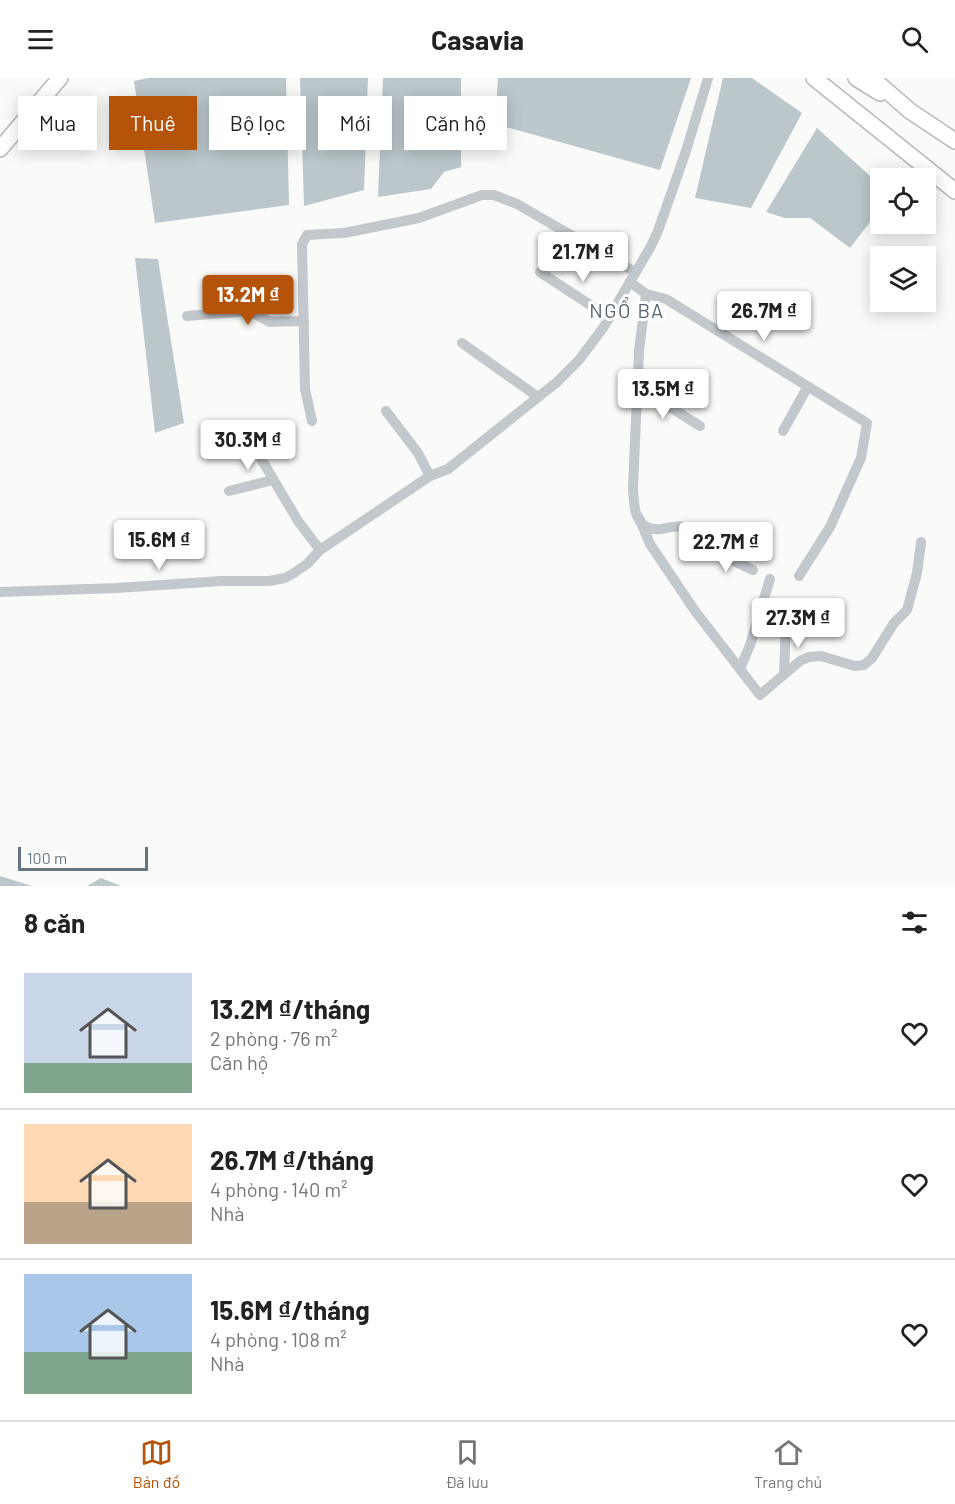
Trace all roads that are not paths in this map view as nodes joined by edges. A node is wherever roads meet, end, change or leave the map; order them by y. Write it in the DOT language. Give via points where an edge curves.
graph roads {
  1 [pos="60,78"];
  2 [pos="708,78"];
  3 [pos="814,78"];
  4 [pos="856,78"];
  5 [pos="872,78"];
  6 [pos="910,111"];
  7 [pos="955,141"];
  8 [pos="0,149"];
  9 [pos="955,191"];
  10 [pos="540,272"];
  11 [pos="632,277"];
  12 [pos="646,294"];
  13 [pos="188,316"];
  14 [pos="610,318"];
  15 [pos="304,321"];
  16 [pos="462,343"];
  17 [pos="808,386"];
  18 [pos="637,391"];
  19 [pos="538,397"];
  20 [pos="386,411"];
  21 [pos="312,421"];
  22 [pos="700,426"];
  23 [pos="783,431"];
  24 [pos="247,435"];
  25 [pos="430,476"];
  26 [pos="273,480"];
  27 [pos="230,490"];
  28 [pos="639,518"];
  29 [pos="921,542"];
  30 [pos="320,550"];
  31 [pos="753,570"];
  32 [pos="799,576"];
  33 [pos="770,579"];
  34 [pos="0,592"];
  35 [pos="786,622"];
  36 [pos="740,669"];
  37 [pos="784,674"];
  1 -- 8 [label="main road"];
  2 -- 11 [label="street" via="658,231"];
  3 -- 9 [label="main road"];
  4 -- 6 [label="main road"];
  5 -- 6 [label="main road"];
  6 -- 7 [label="main road"];
  10 -- 14 [label="street"];
  11 -- 12 [label="street"];
  11 -- 14 [label="street"];
  11 -- 15 [label="street" via="517,204 482,195 419,218 344,233 305,236"];
  12 -- 17 [label="street" via="666,299"];
  12 -- 18 [label="street"];
  13 -- 15 [label="street" via="249,311 270,322"];
  14 -- 19 [label="street" via="579,360"];
  15 -- 21 [label="street" via="305,389"];
  16 -- 19 [label="street"];
  17 -- 23 [label="street"];
  17 -- 32 [label="street" via="867,423 861,458 830,527"];
  18 -- 22 [label="street"];
  18 -- 28 [label="street" via="633,487"];
  19 -- 25 [label="street" via="448,469"];
  20 -- 25 [label="street"];
  24 -- 26 [label="street"];
  25 -- 30 [label="street"];
  26 -- 27 [label="street"];
  26 -- 30 [label="street"];
  28 -- 31 [label="street" via="651,529 687,528"];
  28 -- 36 [label="street" via="650,544"];
  29 -- 37 [label="street" via="907,610 872,658 855,666 820,656 809,657"];
  30 -- 34 [label="street" via="294,573 269,581"];
  33 -- 36 [label="street"];
  35 -- 37 [label="street"];
  36 -- 37 [label="street" via="760,695"];
}
